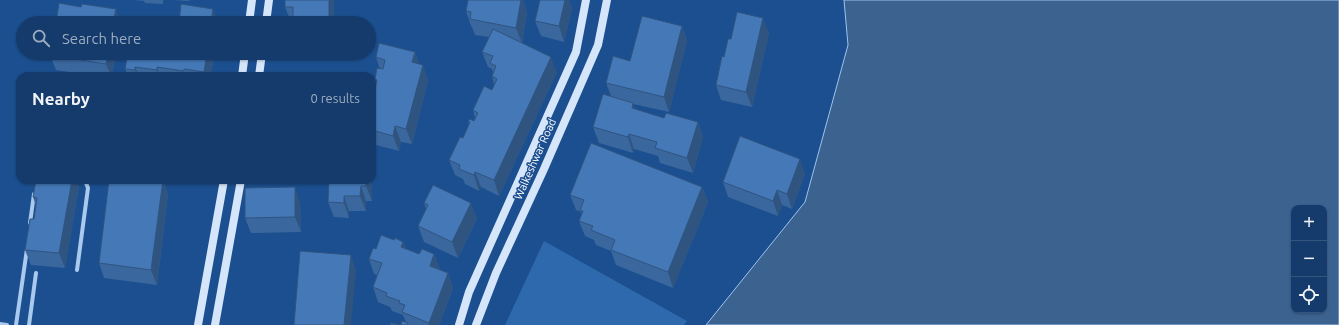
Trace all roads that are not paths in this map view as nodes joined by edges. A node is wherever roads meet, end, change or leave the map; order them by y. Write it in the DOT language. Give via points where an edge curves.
graph roads {
  1 [pos="252,0"];
  2 [pos="269,0"];
  3 [pos="586,0"];
  4 [pos="607,0"];
  5 [pos="250,16"];
  6 [pos="267,16"];
  7 [pos="244,60"];
  8 [pos="261,60"];
  9 [pos="243,72"];
  10 [pos="260,72"];
  11 [pos="86,184"];
  12 [pos="223,184"];
  13 [pos="240,184"];
  14 [pos="35,191"];
  15 [pos="30,230"];
  16 [pos="27,246"];
  17 [pos="76,270"];
  18 [pos="36,273"];
  19 [pos="0,324"];
  20 [pos="7,325"];
  21 [pos="16,325"];
  22 [pos="29,325"];
  23 [pos="198,325"];
  24 [pos="215,325"];
  25 [pos="459,325"];
  26 [pos="476,325"];
  1 -- 5 [label="main road"];
  2 -- 6 [label="main road"];
  3 -- 25 [label="main road, Walkeshwar Road" via="576,52 469,292"];
  4 -- 26 [label="main road, Walkeshwar Road" via="598,45 496,273"];
  7 -- 9 [label="main road"];
  8 -- 10 [label="main road"];
  11 -- 17 [label="street" via="88,188"];
  12 -- 23 [label="main road"];
  13 -- 24 [label="main road"];
  14 -- 15 [label="street"];
  16 -- 21 [label="street"];
  18 -- 22 [label="street"];
  19 -- 20 [label="street"];
}
